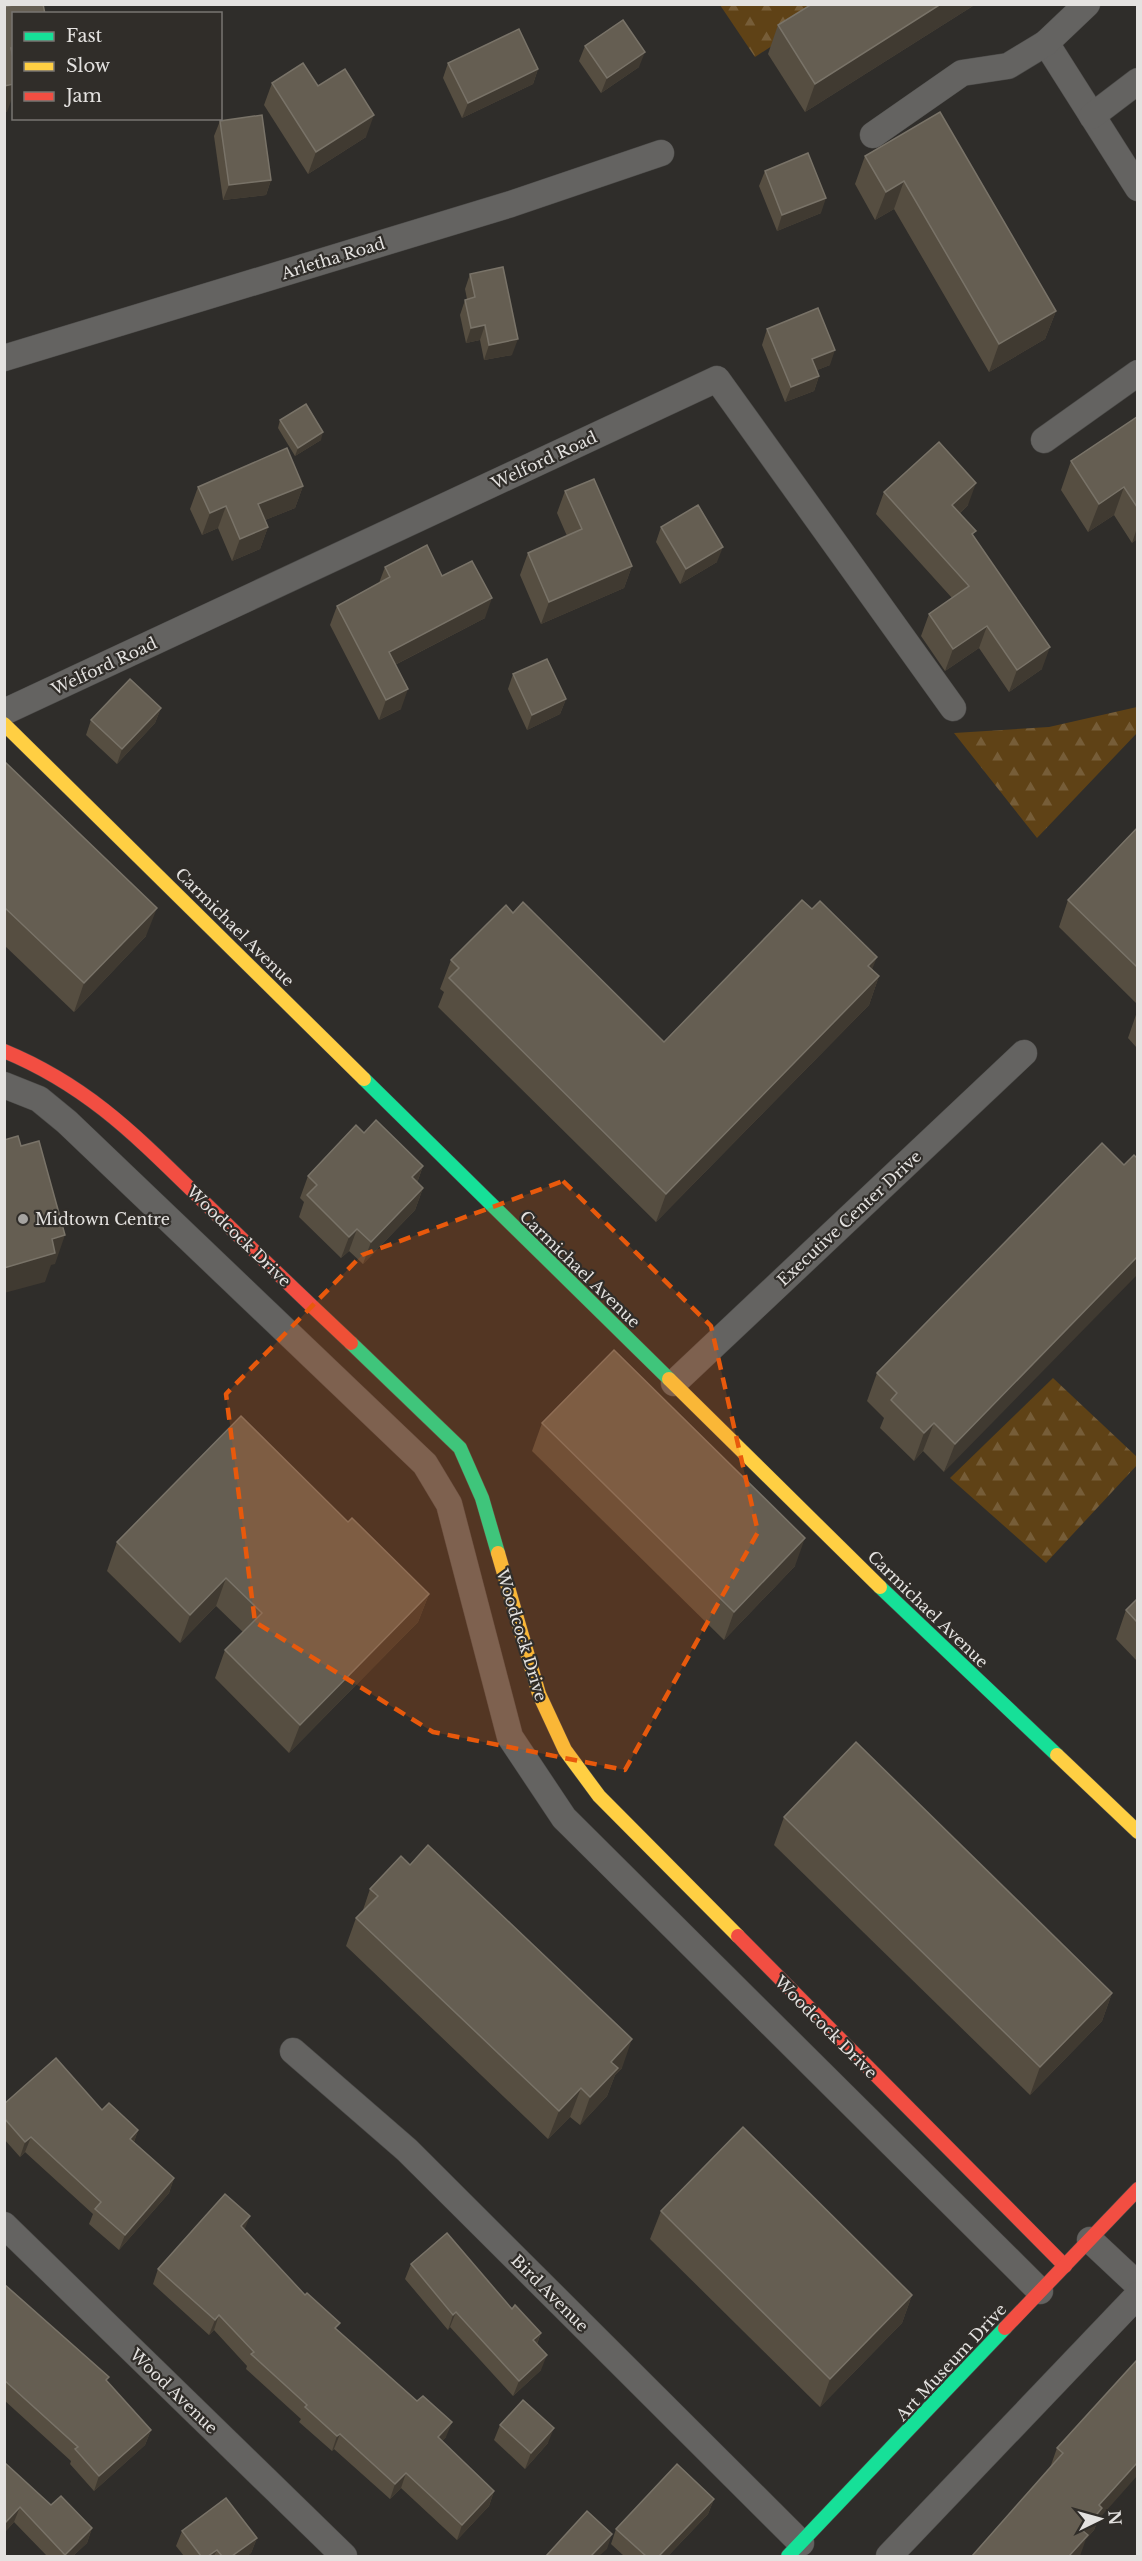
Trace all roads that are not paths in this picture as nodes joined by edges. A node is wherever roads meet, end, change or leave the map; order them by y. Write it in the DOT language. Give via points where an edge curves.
graph roads {
  1 [pos="1087,4"];
  2 [pos="1046,44"];
  3 [pos="1137,81"];
  4 [pos="1092,116"];
  5 [pos="873,135"];
  6 [pos="660,153"];
  7 [pos="1137,188"];
  8 [pos="4,358"];
  9 [pos="1137,373"];
  10 [pos="1044,440"];
  11 [pos="953,708"];
  12 [pos="4,712"];
  13 [pos="4,724"];
  14 [pos="4,1050"];
  15 [pos="1024,1053"];
  16 [pos="4,1085"];
  17 [pos="674,1383"];
  18 [pos="1137,1832"];
  19 [pos="292,2051"];
  20 [pos="1137,2189"];
  21 [pos="4,2225"];
  22 [pos="1090,2240"];
  23 [pos="1065,2266"];
  24 [pos="1137,2285"];
  25 [pos="1040,2291"];
  26 [pos="1137,2295"];
  27 [pos="794,2550"];
  28 [pos="344,2556"];
  29 [pos="889,2556"];
  1 -- 2 [label="street"];
  2 -- 4 [label="street"];
  2 -- 5 [label="street" via="1008,66 962,74"];
  3 -- 4 [label="street"];
  4 -- 7 [label="street"];
  6 -- 8 [label="street, Arletha Road" via="511,204"];
  9 -- 10 [label="street"];
  11 -- 12 [label="street, Welford Road" via="717,379"];
  13 -- 17 [label="street, Carmichael Avenue"];
  14 -- 23 [label="street, Woodcock Drive" via="58,1073 96,1101 460,1448 482,1498 539,1694 570,1758 599,1796"];
  15 -- 17 [label="street, Executive Center Drive"];
  16 -- 25 [label="street, Woodcock Drive" via="39,1099 67,1122 425,1464 449,1503 510,1737 564,1818"];
  17 -- 18 [label="street, Carmichael Avenue" via="880,1587"];
  19 -- 27 [label="street, Bird Avenue" via="408,2150"];
  20 -- 22 [label="street, Art Museum Drive"];
  21 -- 28 [label="street, Wood Avenue"];
  22 -- 23 [label="street, Art Museum Drive"];
  22 -- 24 [label="street"];
  23 -- 25 [label="street, Art Museum Drive"];
  25 -- 27 [label="street, Art Museum Drive"];
  26 -- 29 [label="street"];
}
